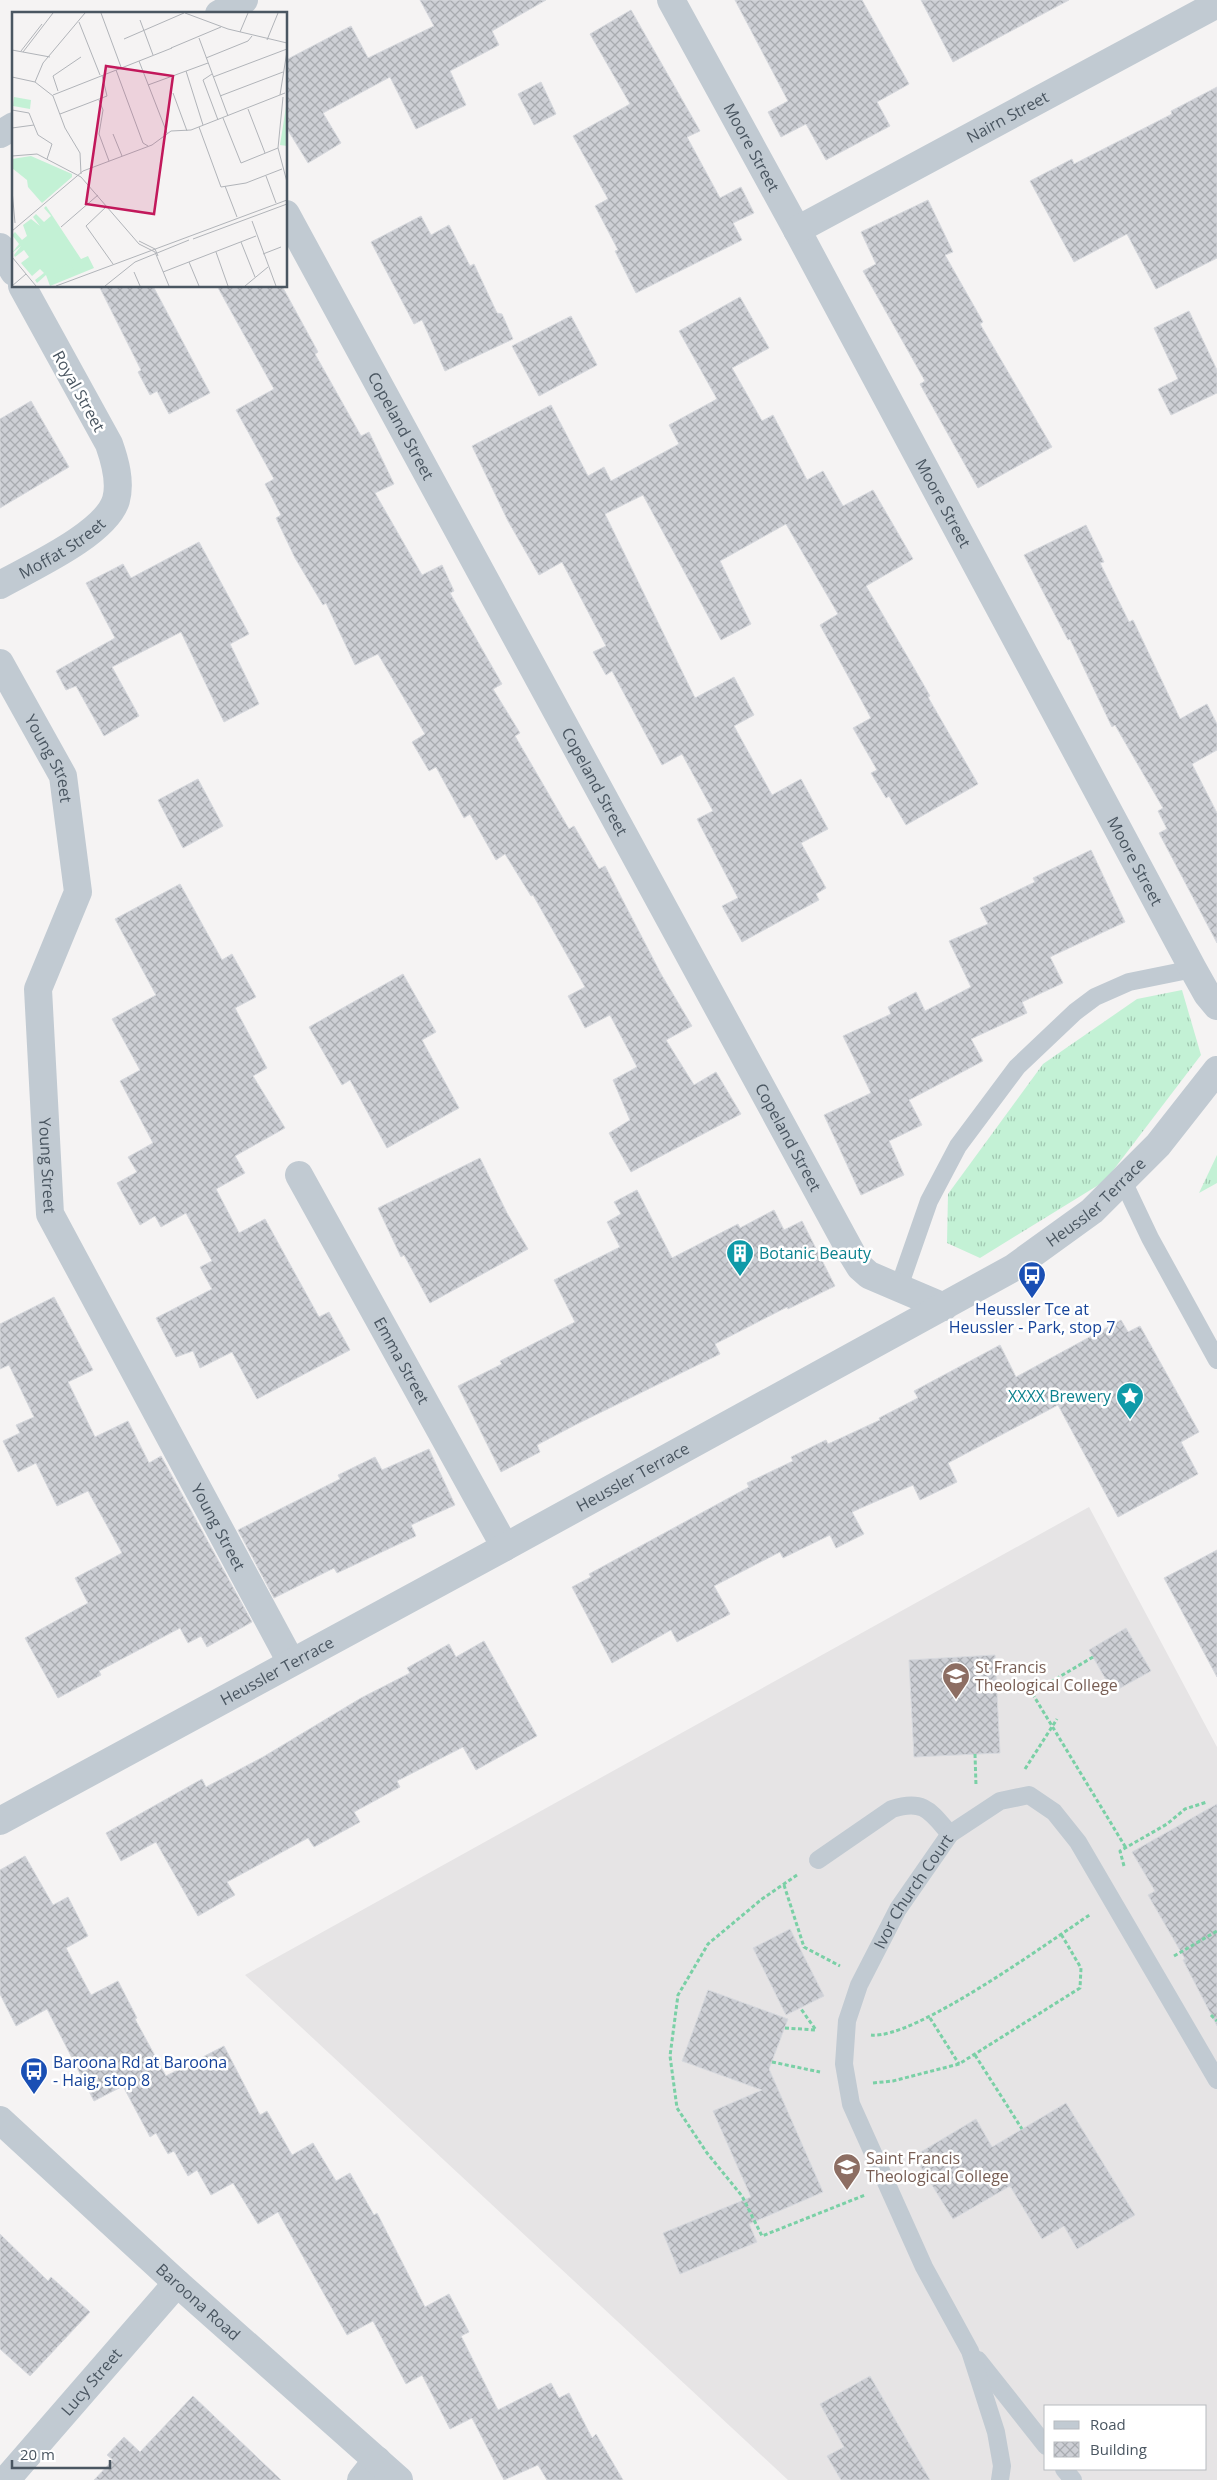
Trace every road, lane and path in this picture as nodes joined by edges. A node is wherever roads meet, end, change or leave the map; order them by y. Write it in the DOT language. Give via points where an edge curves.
graph roads {
  1 [pos="244,0"];
  2 [pos="671,0"];
  3 [pos="1217,4"];
  4 [pos="223,12"];
  5 [pos="12,127"];
  6 [pos="0,134"];
  7 [pos="288,218"];
  8 [pos="798,230"];
  9 [pos="0,248"];
  10 [pos="12,269"];
  11 [pos="23,288"];
  12 [pos="116,501"];
  13 [pos="0,585"];
  14 [pos="0,663"];
  15 [pos="1193,969"];
  16 [pos="1217,1006"];
  17 [pos="1217,1070"];
  18 [pos="299,1175"];
  19 [pos="1123,1181"];
  20 [pos="899,1287"];
  21 [pos="944,1307"];
  22 [pos="1217,1360"];
  23 [pos="505,1547"];
  24 [pos="1093,1657"];
  25 [pos="291,1662"];
  26 [pos="1057,1719"];
  27 [pos="1051,1727"];
  28 [pos="1029,1795"];
  29 [pos="1208,1802"];
  30 [pos="0,1821"];
  31 [pos="950,1834"];
  32 [pos="1126,1848"];
  33 [pos="818,1860"];
  34 [pos="1125,1869"];
  35 [pos="784,1884"];
  36 [pos="1093,1913"];
  37 [pos="1217,1932"];
  38 [pos="1061,1934"];
  39 [pos="1168,1949"];
  40 [pos="835,1963"];
  41 [pos="801,2010"];
  42 [pos="930,2018"];
  43 [pos="785,2028"];
  44 [pos="816,2030"];
  45 [pos="846,2033"];
  46 [pos="975,2055"];
  47 [pos="772,2062"];
  48 [pos="958,2064"];
  49 [pos="826,2074"];
  50 [pos="1217,2080"];
  51 [pos="893,2082"];
  52 [pos="0,2120"];
  53 [pos="1022,2129"];
  54 [pos="888,2184"];
  55 [pos="177,2284"];
  56 [pos="970,2350"];
  57 [pos="1044,2443"];
  58 [pos="369,2470"];
  59 [pos="1065,2470"];
  60 [pos="6,2480"];
  61 [pos="399,2480"];
  62 [pos="1000,2480"];
  63 [pos="1073,2480"];
  1 -- 4 [label="street"];
  2 -- 8 [label="street, Moore Street"];
  3 -- 8 [label="street, Nairn Street"];
  5 -- 6 [label="street"];
  7 -- 20 [label="street, Copeland Street" via="852,1254 869,1275"];
  8 -- 15 [label="street, Moore Street"];
  9 -- 10 [label="street"];
  11 -- 12 [label="street, Royal Street" via="109,444 115,462"];
  12 -- 13 [label="street, Moffat Street" via="86,537"];
  14 -- 25 [label="street, Young Street" via="63,776 78,892 38,989 50,1214"];
  15 -- 16 [label="street, Moore Street"];
  15 -- 20 [label="lane" via="1129,982 1095,997 1017,1067 958,1146 928,1201"];
  17 -- 19 [label="street, Heussler Terrace" via="1158,1145"];
  18 -- 23 [label="street, Emma Street"];
  19 -- 21 [label="street, Heussler Terrace" via="1059,1237 1013,1268"];
  19 -- 22 [label="lane" via="1150,1238"];
  20 -- 21 [label="street, Copeland Street"];
  21 -- 23 [label="street, Heussler Terrace"];
  23 -- 25 [label="street, Heussler Terrace"];
  24 -- 27 [label="path" via="1032,1693"];
  25 -- 30 [label="street, Heussler Terrace"];
  26 -- 27 [label="path"];
  27 -- 28 [label="path" via="1023,1773"];
  27 -- 32 [label="path"];
  28 -- 31 [label="lane, Ivor Church Court" via="1000,1801"];
  28 -- 50 [label="lane" via="1054,1812 1078,1842"];
  29 -- 32 [label="path" via="1184,1809 1167,1824"];
  31 -- 33 [label="lane" via="921,1805 906,1805 892,1809"];
  31 -- 45 [label="lane, Ivor Church Court" via="898,1909 859,1985"];
  32 -- 34 [label="path" via="1120,1851"];
  33 -- 35 [label="path"];
  35 -- 40 [label="path" via="804,1947"];
  35 -- 54 [label="path" via="708,1944 678,1995 670,2056 677,2108 707,2153 742,2196 762,2236"];
  36 -- 38 [label="path"];
  37 -- 39 [label="path" via="1172,1957"];
  38 -- 42 [label="path"];
  38 -- 46 [label="path" via="1081,1968 1080,1988"];
  41 -- 44 [label="path"];
  42 -- 45 [label="path" via="882,2036"];
  42 -- 48 [label="path"];
  43 -- 44 [label="path"];
  44 -- 45 [label="path"];
  45 -- 54 [label="lane, Ivor Church Court" via="844,2064 851,2104"];
  46 -- 48 [label="path"];
  46 -- 53 [label="path"];
  47 -- 49 [label="path"];
  48 -- 51 [label="path"];
  52 -- 55 [label="street, Baroona Road"];
  54 -- 56 [label="lane, Ivor Church Court" via="924,2266"];
  55 -- 58 [label="street, Baroona Road"];
  55 -- 60 [label="street, Lucy Street"];
  56 -- 57 [label="lane, Ivor Church Court"];
  56 -- 62 [label="lane, Ivor Church Court" via="996,2432 1002,2466"];
  58 -- 61 [label="street, Baroona Road"];
  59 -- 63 [label="lane"];
}
